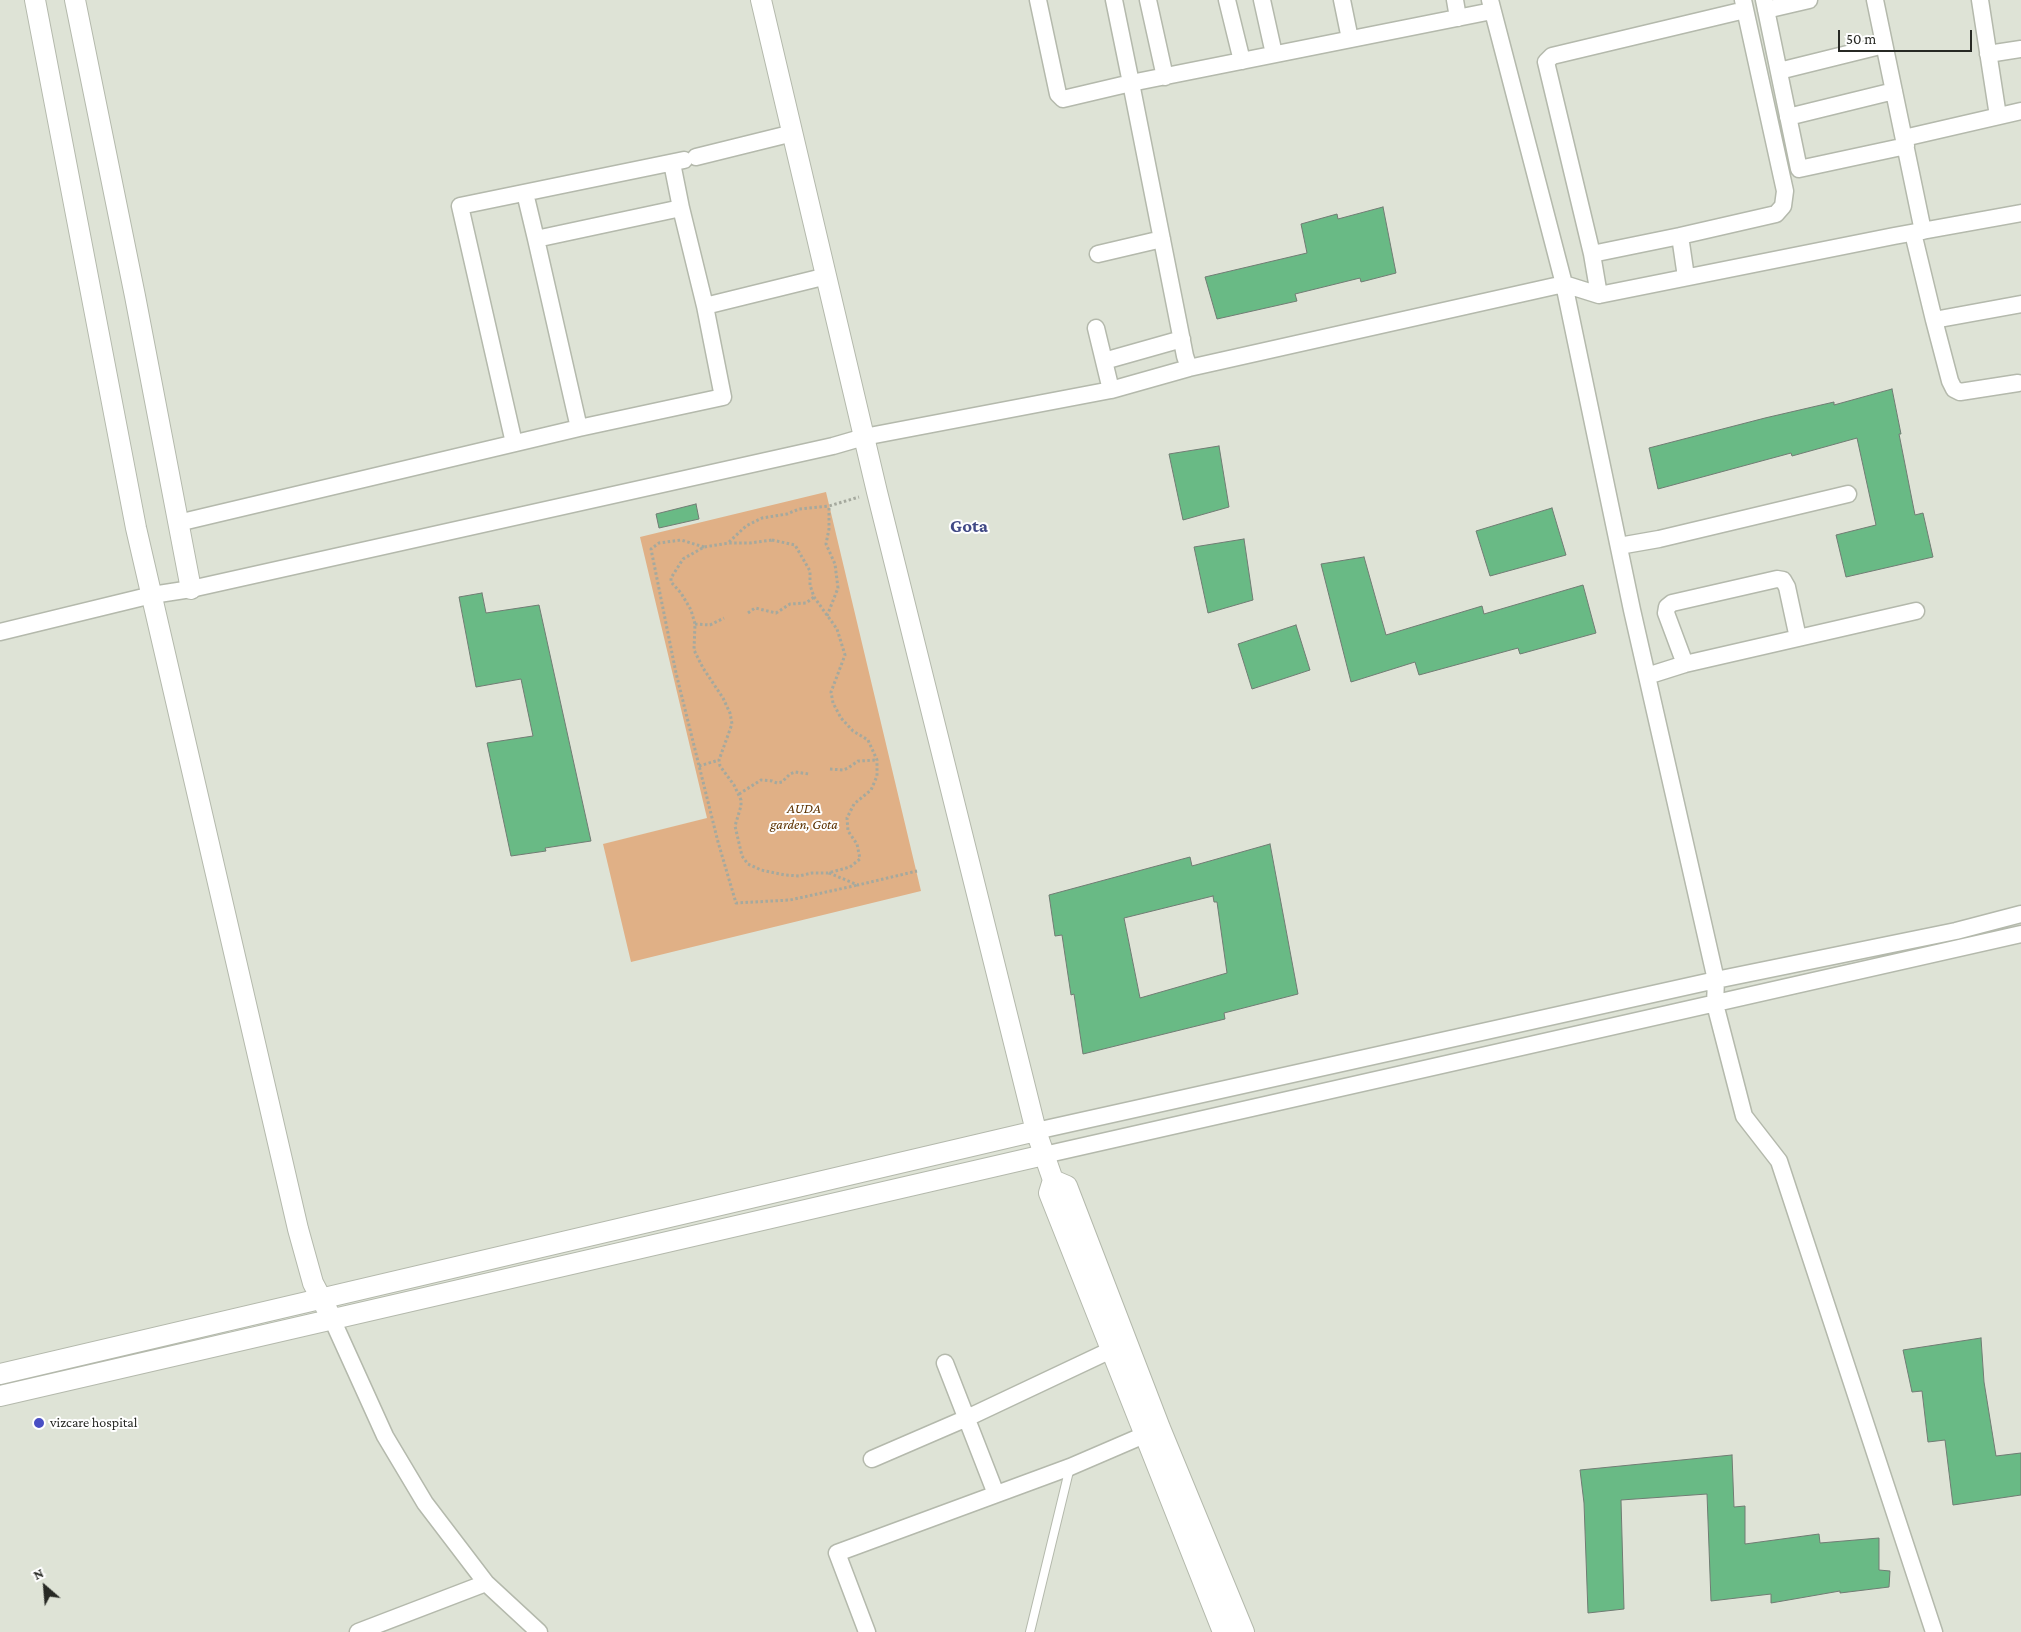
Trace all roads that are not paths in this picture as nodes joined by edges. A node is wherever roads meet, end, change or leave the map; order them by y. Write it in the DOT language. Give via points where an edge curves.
graph roads {
  1 [pos="35,0"];
  2 [pos="75,0"];
  3 [pos="761,0"];
  4 [pos="1038,0"];
  5 [pos="1114,0"];
  6 [pos="1148,0"];
  7 [pos="1227,0"];
  8 [pos="1262,0"];
  9 [pos="1342,0"];
  10 [pos="1455,0"];
  11 [pos="1809,0"];
  12 [pos="1875,0"];
  13 [pos="1983,1"];
  14 [pos="1744,5"];
  15 [pos="1765,5"];
  16 [pos="1491,6"];
  17 [pos="1458,18"];
  18 [pos="1350,40"];
  19 [pos="1884,45"];
  20 [pos="2021,49"];
  21 [pos="1274,54"];
  22 [pos="1988,54"];
  23 [pos="1242,61"];
  24 [pos="1779,71"];
  25 [pos="1164,76"];
  26 [pos="1131,83"];
  27 [pos="1894,91"];
  28 [pos="2021,111"];
  29 [pos="1998,116"];
  30 [pos="1788,117"];
  31 [pos="793,133"];
  32 [pos="1905,142"];
  33 [pos="684,160"];
  34 [pos="524,193"];
  35 [pos="681,208"];
  36 [pos="2021,213"];
  37 [pos="1918,232"];
  38 [pos="1680,236"];
  39 [pos="536,239"];
  40 [pos="1162,239"];
  41 [pos="1098,254"];
  42 [pos="1592,254"];
  43 [pos="827,276"];
  44 [pos="1686,277"];
  45 [pos="1564,284"];
  46 [pos="1599,295"];
  47 [pos="2021,304"];
  48 [pos="705,306"];
  49 [pos="1934,320"];
  50 [pos="1096,328"];
  51 [pos="1182,339"];
  52 [pos="1104,361"];
  53 [pos="1189,368"];
  54 [pos="2018,382"];
  55 [pos="1111,390"];
  56 [pos="580,428"];
  57 [pos="864,437"];
  58 [pos="514,443"];
  59 [pos="1848,494"];
  60 [pos="178,523"];
  61 [pos="1619,546"];
  62 [pos="191,589"];
  63 [pos="152,594"];
  64 [pos="1916,611"];
  65 [pos="0,632"];
  66 [pos="1798,638"];
  67 [pos="1685,664"];
  68 [pos="1647,676"];
  69 [pos="2021,914"];
  70 [pos="2021,934"];
  71 [pos="1716,980"];
  72 [pos="1714,1004"];
  73 [pos="1036,1131"];
  74 [pos="1044,1155"];
  75 [pos="1053,1180"];
  76 [pos="321,1299"];
  77 [pos="332,1319"];
  78 [pos="1111,1350"];
  79 [pos="945,1363"];
  80 [pos="0,1374"];
  81 [pos="0,1396"];
  82 [pos="967,1418"];
  83 [pos="1153,1431"];
  84 [pos="872,1459"];
  85 [pos="1070,1468"];
  86 [pos="996,1494"];
  87 [pos="486,1583"];
  88 [pos="358,1632"];
  89 [pos="539,1632"];
  90 [pos="867,1632"];
  91 [pos="1030,1632"];
  92 [pos="1223,1632"];
  93 [pos="1244,1632"];
  94 [pos="1934,1632"];
  1 -- 63 [label="street" via="136,528"];
  2 -- 60 [label="street"];
  3 -- 31 [label="street"];
  4 -- 26 [label="street" via="1058,94 1063,99"];
  5 -- 26 [label="street"];
  6 -- 25 [label="street"];
  7 -- 23 [label="street"];
  8 -- 21 [label="street"];
  9 -- 18 [label="street"];
  10 -- 17 [label="street"];
  11 -- 15 [label="street"];
  12 -- 19 [label="street"];
  13 -- 22 [label="street"];
  14 -- 38 [label="street" via="1785,191 1783,206 1776,214"];
  14 -- 42 [label="street" via="1552,56 1546,62"];
  15 -- 24 [label="street"];
  16 -- 17 [label="street"];
  16 -- 45 [label="street"];
  17 -- 18 [label="street"];
  18 -- 21 [label="street"];
  19 -- 24 [label="street"];
  19 -- 27 [label="street"];
  20 -- 22 [label="street"];
  21 -- 23 [label="street"];
  22 -- 29 [label="street"];
  23 -- 25 [label="street"];
  24 -- 30 [label="street"];
  25 -- 26 [label="street"];
  26 -- 40 [label="street"];
  27 -- 30 [label="street"];
  27 -- 32 [label="street"];
  28 -- 29 [label="street"];
  29 -- 32 [label="street"];
  30 -- 32 [label="street" via="1799,169"];
  31 -- 33 [label="street"];
  31 -- 43 [label="street"];
  32 -- 37 [label="street"];
  33 -- 34 [label="street"];
  33 -- 35 [label="street"];
  34 -- 39 [label="street"];
  34 -- 58 [label="street" via="460,206"];
  35 -- 39 [label="street"];
  35 -- 48 [label="street"];
  36 -- 37 [label="street"];
  37 -- 44 [label="street"];
  37 -- 49 [label="street"];
  38 -- 42 [label="street"];
  38 -- 44 [label="street"];
  39 -- 56 [label="street"];
  40 -- 41 [label="street"];
  40 -- 51 [label="street"];
  42 -- 46 [label="street"];
  43 -- 48 [label="street"];
  43 -- 57 [label="street"];
  44 -- 46 [label="street"];
  45 -- 46 [label="street"];
  45 -- 53 [label="street"];
  45 -- 61 [label="street"];
  47 -- 49 [label="street"];
  48 -- 56 [label="street" via="723,397"];
  49 -- 54 [label="street" via="1954,389 1960,392"];
  50 -- 52 [label="street"];
  51 -- 52 [label="street"];
  51 -- 53 [label="street"];
  52 -- 55 [label="street"];
  53 -- 55 [label="street"];
  55 -- 57 [label="street"];
  56 -- 58 [label="street"];
  57 -- 62 [label="street"];
  57 -- 73 [label="street"];
  58 -- 60 [label="street"];
  59 -- 61 [label="street"];
  60 -- 62 [label="street"];
  61 -- 68 [label="street"];
  62 -- 63 [label="street"];
  63 -- 65 [label="street"];
  63 -- 76 [label="street" via="298,1229 313,1283"];
  64 -- 66 [label="street"];
  66 -- 67 [label="street"];
  66 -- 67 [label="street" via="1787,587 1782,580 1672,603 1666,613"];
  67 -- 68 [label="street"];
  68 -- 71 [label="street"];
  69 -- 71 [label="street" via="1956,931"];
  70 -- 72 [label="street"];
  71 -- 72 [label="street"];
  71 -- 73 [label="street"];
  72 -- 74 [label="street"];
  72 -- 94 [label="street" via="1744,1116 1779,1161"];
  73 -- 74 [label="street"];
  73 -- 76 [label="street"];
  74 -- 75 [label="street"];
  74 -- 77 [label="street"];
  75 -- 78 [label="street" via="1049,1193"];
  75 -- 83 [label="street" via="1067,1186"];
  76 -- 77 [label="street"];
  76 -- 80 [label="street"];
  77 -- 81 [label="street"];
  77 -- 87 [label="street" via="385,1436 425,1503"];
  78 -- 82 [label="street"];
  78 -- 83 [label="street"];
  79 -- 82 [label="street"];
  82 -- 84 [label="street"];
  82 -- 86 [label="street"];
  83 -- 85 [label="street"];
  83 -- 92 [label="street"];
  83 -- 93 [label="street"];
  85 -- 86 [label="street"];
  85 -- 91 [label="lane"];
  86 -- 90 [label="street" via="837,1553"];
  87 -- 88 [label="street"];
  87 -- 89 [label="street"];
}
